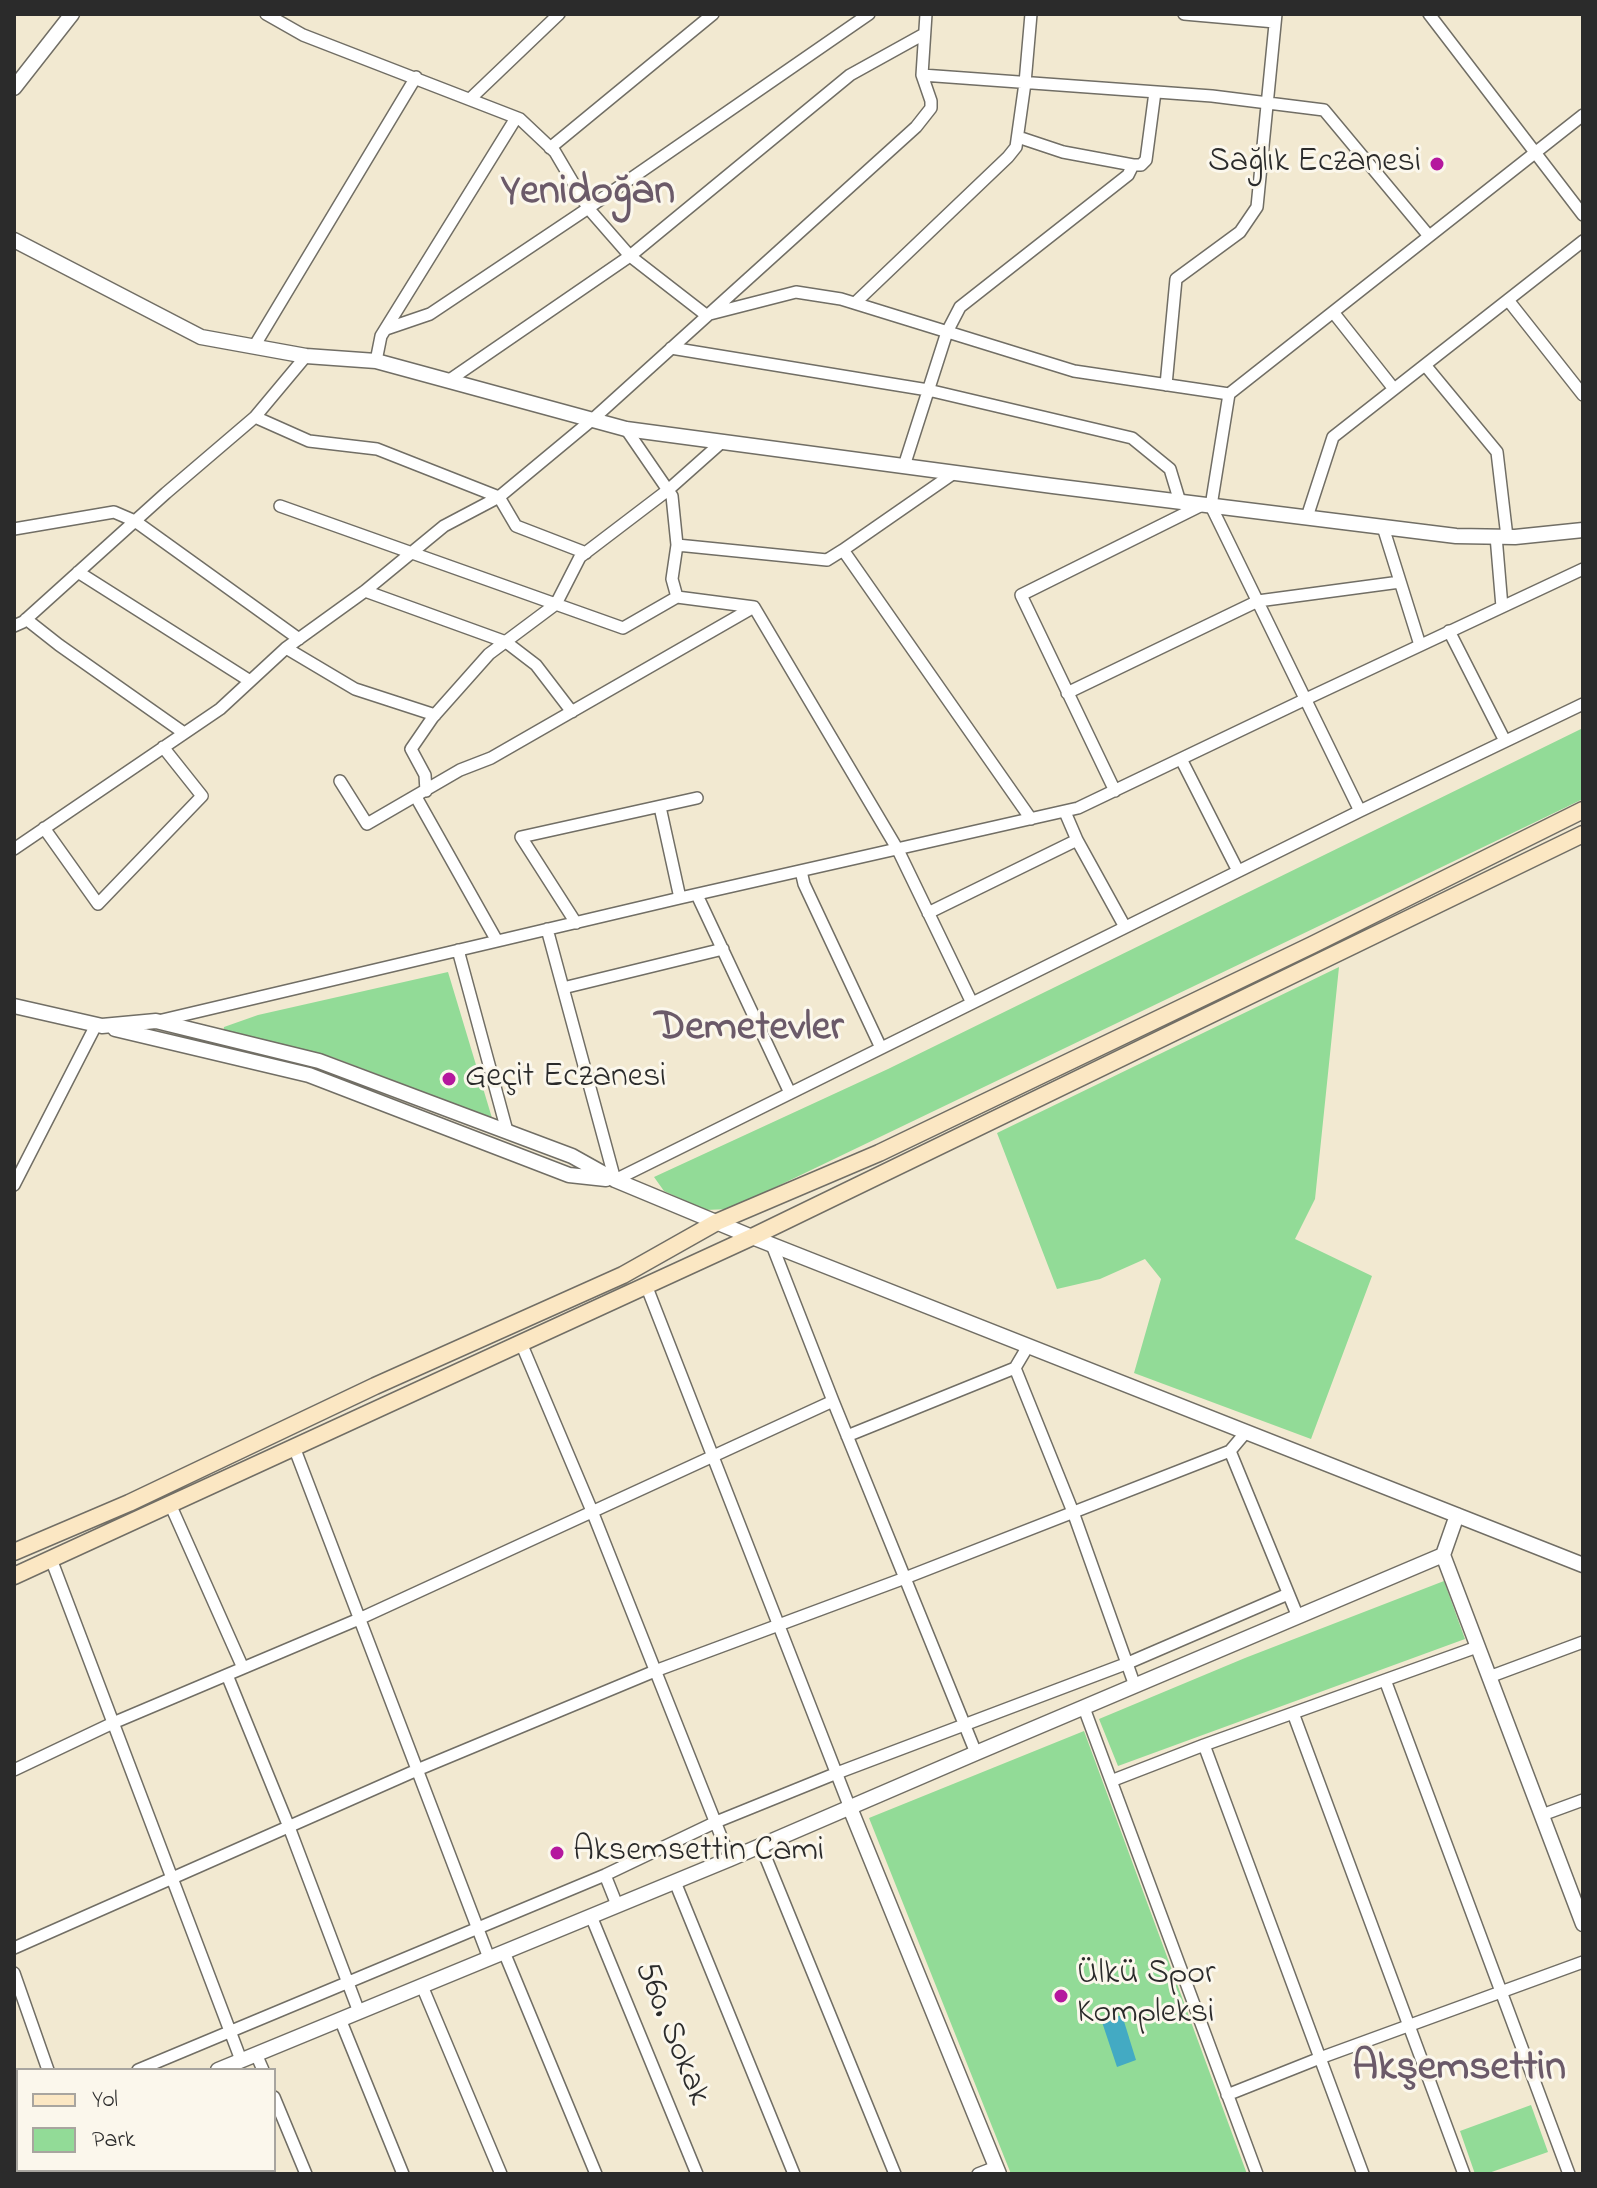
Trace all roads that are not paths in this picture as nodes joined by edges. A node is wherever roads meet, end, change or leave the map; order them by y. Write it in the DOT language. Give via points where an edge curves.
graph roads {
  1 [pos="72,14"];
  2 [pos="266,14"];
  3 [pos="559,14"];
  4 [pos="713,14"];
  5 [pos="869,14"];
  6 [pos="926,14"];
  7 [pos="1031,14"];
  8 [pos="1184,14"];
  9 [pos="1429,14"];
  10 [pos="1275,18"];
  11 [pos="924,34"];
  12 [pos="922,75"];
  13 [pos="416,77"];
  14 [pos="1025,83"];
  15 [pos="14,88"];
  16 [pos="1155,92"];
  17 [pos="470,99"];
  18 [pos="1265,102"];
  19 [pos="1583,115"];
  20 [pos="516,118"];
  21 [pos="1018,137"];
  22 [pos="550,148"];
  23 [pos="1535,152"];
  24 [pos="1133,165"];
  25 [pos="588,208"];
  26 [pos="1583,215"];
  27 [pos="1429,236"];
  28 [pos="14,240"];
  29 [pos="1583,241"];
  30 [pos="630,256"];
  31 [pos="1508,300"];
  32 [pos="855,303"];
  33 [pos="1333,312"];
  34 [pos="706,315"];
  35 [pos="386,329"];
  36 [pos="947,332"];
  37 [pos="255,345"];
  38 [pos="671,348"];
  39 [pos="306,356"];
  40 [pos="376,361"];
  41 [pos="1425,365"];
  42 [pos="448,381"];
  43 [pos="1166,385"];
  44 [pos="1394,389"];
  45 [pos="928,390"];
  46 [pos="1229,394"];
  47 [pos="1583,395"];
  48 [pos="255,417"];
  49 [pos="593,419"];
  50 [pos="626,429"];
  51 [pos="722,442"];
  52 [pos="904,466"];
  53 [pos="954,473"];
  54 [pos="668,490"];
  55 [pos="499,497"];
  56 [pos="1180,502"];
  57 [pos="1206,505"];
  58 [pos="280,506"];
  59 [pos="1307,517"];
  60 [pos="135,521"];
  61 [pos="1383,527"];
  62 [pos="14,529"];
  63 [pos="1583,530"];
  64 [pos="1502,536"];
  65 [pos="677,545"];
  66 [pos="843,550"];
  67 [pos="411,552"];
  68 [pos="586,553"];
  69 [pos="1583,569"];
  70 [pos="78,572"];
  71 [pos="1400,582"];
  72 [pos="365,591"];
  73 [pos="677,597"];
  74 [pos="1258,601"];
  75 [pos="556,604"];
  76 [pos="754,607"];
  77 [pos="1502,607"];
  78 [pos="26,619"];
  79 [pos="14,626"];
  80 [pos="1449,631"];
  81 [pos="299,639"];
  82 [pos="506,642"];
  83 [pos="1420,645"];
  84 [pos="286,648"];
  85 [pos="250,681"];
  86 [pos="1067,693"];
  87 [pos="1306,699"];
  88 [pos="1583,704"];
  89 [pos="572,712"];
  90 [pos="435,715"];
  91 [pos="184,733"];
  92 [pos="1505,741"];
  93 [pos="163,747"];
  94 [pos="1181,759"];
  95 [pos="340,781"];
  96 [pos="1115,791"];
  97 [pos="421,794"];
  98 [pos="697,798"];
  99 [pos="660,807"];
  100 [pos="1360,811"];
  101 [pos="1065,812"];
  102 [pos="1582,814"];
  103 [pos="1031,819"];
  104 [pos="44,828"];
  105 [pos="1583,834"];
  106 [pos="1077,840"];
  107 [pos="14,849"];
  108 [pos="898,850"];
  109 [pos="801,871"];
  110 [pos="1238,871"];
  111 [pos="697,895"];
  112 [pos="680,898"];
  113 [pos="928,913"];
  114 [pos="576,923"];
  115 [pos="1125,927"];
  116 [pos="547,929"];
  117 [pos="497,941"];
  118 [pos="723,949"];
  119 [pos="458,950"];
  120 [pos="563,988"];
  121 [pos="972,1003"];
  122 [pos="14,1006"];
  123 [pos="156,1021"];
  124 [pos="99,1025"];
  125 [pos="881,1048"];
  126 [pos="790,1093"];
  127 [pos="507,1131"];
  128 [pos="615,1180"];
  129 [pos="14,1185"];
  130 [pos="717,1222"];
  131 [pos="752,1237"];
  132 [pos="772,1245"];
  133 [pos="646,1285"];
  134 [pos="521,1343"];
  135 [pos="1028,1346"];
  136 [pos="1015,1368"];
  137 [pos="833,1401"];
  138 [pos="1246,1432"];
  139 [pos="847,1436"];
  140 [pos="294,1447"];
  141 [pos="1230,1451"];
  142 [pos="712,1457"];
  143 [pos="170,1504"];
  144 [pos="592,1511"];
  145 [pos="1073,1512"];
  146 [pos="1457,1515"];
  147 [pos="14,1552"];
  148 [pos="1443,1555"];
  149 [pos="51,1559"];
  150 [pos="1583,1565"];
  151 [pos="14,1576"];
  152 [pos="905,1578"];
  153 [pos="1288,1594"];
  154 [pos="1298,1617"];
  155 [pos="359,1619"];
  156 [pos="778,1624"];
  157 [pos="1583,1642"];
  158 [pos="1477,1647"];
  159 [pos="1128,1663"];
  160 [pos="243,1668"];
  161 [pos="655,1671"];
  162 [pos="227,1675"];
  163 [pos="1489,1677"];
  164 [pos="1385,1680"];
  165 [pos="1135,1686"];
  166 [pos="1084,1708"];
  167 [pos="1293,1713"];
  168 [pos="113,1723"];
  169 [pos="964,1724"];
  170 [pos="1204,1745"];
  171 [pos="976,1753"];
  172 [pos="14,1770"];
  173 [pos="417,1770"];
  174 [pos="837,1773"];
  175 [pos="1111,1781"];
  176 [pos="1583,1800"];
  177 [pos="850,1808"];
  178 [pos="1542,1815"];
  179 [pos="716,1822"];
  180 [pos="289,1827"];
  181 [pos="761,1846"];
  182 [pos="730,1859"];
  183 [pos="605,1875"];
  184 [pos="172,1879"];
  185 [pos="675,1882"];
  186 [pos="617,1905"];
  187 [pos="591,1916"];
  188 [pos="1583,1924"];
  189 [pos="478,1929"];
  190 [pos="14,1948"];
  191 [pos="504,1952"];
  192 [pos="489,1958"];
  193 [pos="1583,1962"];
  194 [pos="14,1973"];
  195 [pos="348,1982"];
  196 [pos="422,1986"];
  197 [pos="1500,1992"];
  198 [pos="359,2012"];
  199 [pos="340,2019"];
  200 [pos="1408,2026"];
  201 [pos="231,2032"];
  202 [pos="256,2054"];
  203 [pos="1320,2058"];
  204 [pos="241,2060"];
  205 [pos="47,2068"];
  206 [pos="143,2068"];
  207 [pos="223,2068"];
  208 [pos="262,2068"];
  209 [pos="1227,2095"];
  210 [pos="276,2102"];
  211 [pos="997,2170"];
  212 [pos="306,2174"];
  213 [pos="403,2174"];
  214 [pos="501,2174"];
  215 [pos="596,2174"];
  216 [pos="697,2174"];
  217 [pos="794,2174"];
  218 [pos="895,2174"];
  219 [pos="978,2174"];
  220 [pos="1257,2174"];
  221 [pos="1363,2174"];
  222 [pos="1464,2174"];
  223 [pos="1569,2174"];
  1 -- 15 [label="street"];
  2 -- 13 [label="street" via="303,35"];
  3 -- 17 [label="street"];
  4 -- 22 [label="street"];
  5 -- 25 [label="street"];
  6 -- 11 [label="street"];
  7 -- 14 [label="street"];
  8 -- 10 [label="street"];
  9 -- 23 [label="street"];
  10 -- 18 [label="street"];
  11 -- 12 [label="street"];
  11 -- 30 [label="street" via="850,75"];
  12 -- 14 [label="street"];
  12 -- 34 [label="street" via="931,101 924,119"];
  13 -- 17 [label="street"];
  13 -- 37 [label="street"];
  14 -- 16 [label="street"];
  14 -- 21 [label="street"];
  16 -- 18 [label="street"];
  16 -- 24 [label="street" via="1146,160"];
  17 -- 20 [label="street"];
  18 -- 27 [label="street" via="1324,110"];
  18 -- 43 [label="street" via="1257,207 1240,232 1176,279"];
  19 -- 23 [label="street"];
  20 -- 22 [label="street"];
  20 -- 35 [label="street"];
  21 -- 24 [label="street"];
  21 -- 32 [label="street" via="1008,157"];
  22 -- 25 [label="street"];
  23 -- 26 [label="street"];
  23 -- 27 [label="street"];
  24 -- 36 [label="street" via="1128,175 960,307"];
  25 -- 30 [label="street"];
  25 -- 35 [label="street" via="430,314"];
  27 -- 33 [label="street"];
  28 -- 37 [label="street" via="201,337"];
  29 -- 31 [label="street"];
  30 -- 34 [label="street"];
  30 -- 42 [label="street"];
  31 -- 41 [label="street"];
  31 -- 47 [label="street"];
  32 -- 34 [label="street" via="796,292"];
  32 -- 36 [label="street"];
  33 -- 44 [label="street"];
  33 -- 46 [label="street"];
  34 -- 38 [label="street"];
  35 -- 40 [label="street"];
  36 -- 43 [label="street" via="1074,371"];
  36 -- 45 [label="street"];
  37 -- 39 [label="street"];
  38 -- 45 [label="street"];
  38 -- 49 [label="street"];
  39 -- 40 [label="street"];
  39 -- 48 [label="street"];
  40 -- 42 [label="street"];
  41 -- 44 [label="street"];
  41 -- 64 [label="street" via="1497,452"];
  42 -- 49 [label="street"];
  43 -- 46 [label="street"];
  44 -- 59 [label="street" via="1333,437"];
  45 -- 52 [label="street"];
  45 -- 56 [label="street" via="1132,438 1170,469"];
  46 -- 57 [label="street"];
  48 -- 55 [label="street" via="309,441 377,449"];
  48 -- 60 [label="street"];
  49 -- 50 [label="street"];
  49 -- 55 [label="street"];
  50 -- 51 [label="street"];
  50 -- 54 [label="street"];
  51 -- 52 [label="street"];
  51 -- 54 [label="street"];
  52 -- 53 [label="street"];
  53 -- 56 [label="street"];
  53 -- 66 [label="street"];
  54 -- 65 [label="street"];
  54 -- 68 [label="street"];
  55 -- 67 [label="street" via="444,526"];
  55 -- 68 [label="street" via="516,526"];
  56 -- 57 [label="street"];
  57 -- 59 [label="street"];
  57 -- 74 [label="street"];
  57 -- 86 [label="street" via="1021,595"];
  58 -- 67 [label="street"];
  59 -- 61 [label="street"];
  60 -- 62 [label="street" via="114,512"];
  60 -- 70 [label="street"];
  60 -- 81 [label="street"];
  61 -- 64 [label="street"];
  61 -- 71 [label="street"];
  63 -- 64 [label="street"];
  64 -- 77 [label="street"];
  65 -- 66 [label="street" via="827,560"];
  65 -- 73 [label="street" via="672,579"];
  66 -- 103 [label="street"];
  67 -- 72 [label="street"];
  67 -- 75 [label="street"];
  68 -- 75 [label="street"];
  69 -- 77 [label="street"];
  70 -- 78 [label="street"];
  70 -- 85 [label="street"];
  71 -- 74 [label="street"];
  71 -- 83 [label="street"];
  72 -- 81 [label="street"];
  72 -- 82 [label="street"];
  73 -- 75 [label="street" via="623,628"];
  73 -- 76 [label="street"];
  74 -- 86 [label="street"];
  74 -- 87 [label="street"];
  75 -- 82 [label="street"];
  76 -- 89 [label="street"];
  76 -- 108 [label="street"];
  77 -- 80 [label="street"];
  78 -- 79 [label="street"];
  78 -- 91 [label="street"];
  80 -- 83 [label="street"];
  80 -- 92 [label="street"];
  81 -- 84 [label="street"];
  82 -- 89 [label="street" via="536,665"];
  82 -- 90 [label="street"];
  83 -- 87 [label="street"];
  84 -- 85 [label="street"];
  84 -- 90 [label="street" via="355,689"];
  85 -- 91 [label="street"];
  86 -- 96 [label="street"];
  87 -- 94 [label="street"];
  87 -- 100 [label="street"];
  88 -- 92 [label="street"];
  89 -- 97 [label="street"];
  90 -- 97 [label="street" via="411,749 425,775"];
  91 -- 93 [label="street"];
  92 -- 100 [label="street"];
  93 -- 104 [label="street"];
  93 -- 104 [label="street" via="202,796 98,904"];
  94 -- 96 [label="street"];
  94 -- 110 [label="street"];
  95 -- 97 [label="street" via="367,824"];
  96 -- 101 [label="street"];
  97 -- 117 [label="street"];
  98 -- 99 [label="street"];
  99 -- 112 [label="street"];
  99 -- 114 [label="street" via="521,837"];
  100 -- 110 [label="street"];
  101 -- 103 [label="street"];
  101 -- 106 [label="street"];
  102 -- 130 [label="main road" via="879,1153"];
  103 -- 108 [label="street"];
  104 -- 107 [label="street"];
  105 -- 131 [label="main road"];
  106 -- 113 [label="street"];
  106 -- 115 [label="street"];
  108 -- 109 [label="street"];
  108 -- 113 [label="street"];
  109 -- 111 [label="street"];
  109 -- 125 [label="street"];
  110 -- 115 [label="street"];
  111 -- 112 [label="street"];
  111 -- 118 [label="street"];
  112 -- 114 [label="street"];
  113 -- 121 [label="street"];
  114 -- 116 [label="street"];
  115 -- 121 [label="street"];
  116 -- 117 [label="street"];
  116 -- 120 [label="street"];
  117 -- 119 [label="street"];
  118 -- 120 [label="street"];
  118 -- 126 [label="street"];
  119 -- 123 [label="street"];
  119 -- 127 [label="street"];
  120 -- 128 [label="street"];
  121 -- 125 [label="street"];
  122 -- 124 [label="street"];
  123 -- 124 [label="street"];
  123 -- 127 [label="street" via="319,1061"];
  124 -- 128 [label="street" via="309,1075 569,1175"];
  124 -- 129 [label="street"];
  125 -- 126 [label="street"];
  126 -- 128 [label="street"];
  127 -- 128 [label="street" via="572,1156"];
  128 -- 130 [label="street"];
  130 -- 131 [label="street"];
  130 -- 147 [label="main road" via="623,1275"];
  131 -- 132 [label="street"];
  131 -- 133 [label="main road"];
  132 -- 135 [label="street"];
  132 -- 137 [label="street"];
  133 -- 134 [label="main road"];
  133 -- 142 [label="street"];
  134 -- 140 [label="main road"];
  134 -- 144 [label="street"];
  135 -- 136 [label="street"];
  135 -- 138 [label="street"];
  136 -- 139 [label="street"];
  136 -- 145 [label="street"];
  137 -- 139 [label="street"];
  137 -- 142 [label="street"];
  138 -- 141 [label="street"];
  138 -- 146 [label="street"];
  139 -- 152 [label="street"];
  140 -- 143 [label="main road"];
  140 -- 155 [label="street"];
  141 -- 145 [label="street"];
  141 -- 153 [label="street"];
  142 -- 144 [label="street"];
  142 -- 156 [label="street"];
  143 -- 149 [label="main road"];
  143 -- 160 [label="street"];
  144 -- 155 [label="street"];
  144 -- 161 [label="street"];
  145 -- 152 [label="street"];
  145 -- 159 [label="street"];
  146 -- 148 [label="street"];
  146 -- 150 [label="street"];
  148 -- 154 [label="street"];
  148 -- 158 [label="street"];
  149 -- 151 [label="main road"];
  149 -- 168 [label="street"];
  152 -- 156 [label="street"];
  152 -- 169 [label="street"];
  153 -- 154 [label="street"];
  153 -- 159 [label="street"];
  154 -- 165 [label="street"];
  155 -- 160 [label="street"];
  155 -- 173 [label="street"];
  156 -- 161 [label="street"];
  156 -- 174 [label="street"];
  157 -- 163 [label="street"];
  158 -- 163 [label="street"];
  158 -- 164 [label="street"];
  159 -- 165 [label="street"];
  159 -- 169 [label="street"];
  160 -- 162 [label="street"];
  161 -- 173 [label="street"];
  161 -- 179 [label="street"];
  162 -- 168 [label="street"];
  162 -- 180 [label="street"];
  163 -- 178 [label="street"];
  164 -- 167 [label="street"];
  164 -- 197 [label="street"];
  165 -- 166 [label="street"];
  166 -- 171 [label="street"];
  166 -- 175 [label="street"];
  167 -- 170 [label="street"];
  167 -- 200 [label="street"];
  168 -- 172 [label="street"];
  168 -- 184 [label="street"];
  169 -- 171 [label="street"];
  169 -- 174 [label="street"];
  170 -- 175 [label="street"];
  170 -- 203 [label="street"];
  171 -- 177 [label="street"];
  173 -- 180 [label="street"];
  173 -- 189 [label="street"];
  174 -- 177 [label="street"];
  174 -- 179 [label="street"];
  175 -- 209 [label="street"];
  176 -- 178 [label="street"];
  177 -- 181 [label="street"];
  177 -- 211 [label="street"];
  178 -- 188 [label="street"];
  179 -- 182 [label="street"];
  179 -- 183 [label="street"];
  180 -- 184 [label="street"];
  180 -- 195 [label="street"];
  181 -- 182 [label="street"];
  181 -- 218 [label="street"];
  182 -- 185 [label="street"];
  183 -- 186 [label="street"];
  183 -- 189 [label="street"];
  184 -- 190 [label="street"];
  184 -- 201 [label="street"];
  185 -- 186 [label="street"];
  185 -- 217 [label="street"];
  186 -- 187 [label="street"];
  187 -- 191 [label="street"];
  187 -- 216 [label="street, 560. Sokak"];
  189 -- 192 [label="street"];
  189 -- 195 [label="street"];
  191 -- 192 [label="street"];
  191 -- 215 [label="street"];
  192 -- 196 [label="street"];
  193 -- 197 [label="street"];
  194 -- 205 [label="street"];
  195 -- 198 [label="street"];
  195 -- 201 [label="street"];
  196 -- 198 [label="street"];
  196 -- 214 [label="street"];
  197 -- 200 [label="street"];
  197 -- 223 [label="street"];
  198 -- 199 [label="street"];
  199 -- 202 [label="street"];
  199 -- 213 [label="street"];
  200 -- 203 [label="street"];
  200 -- 222 [label="street"];
  201 -- 204 [label="street"];
  201 -- 206 [label="street"];
  202 -- 204 [label="street"];
  202 -- 208 [label="street"];
  203 -- 209 [label="street"];
  203 -- 221 [label="street"];
  204 -- 207 [label="street"];
  209 -- 220 [label="street"];
  210 -- 212 [label="street"];
  211 -- 219 [label="street"];
}
